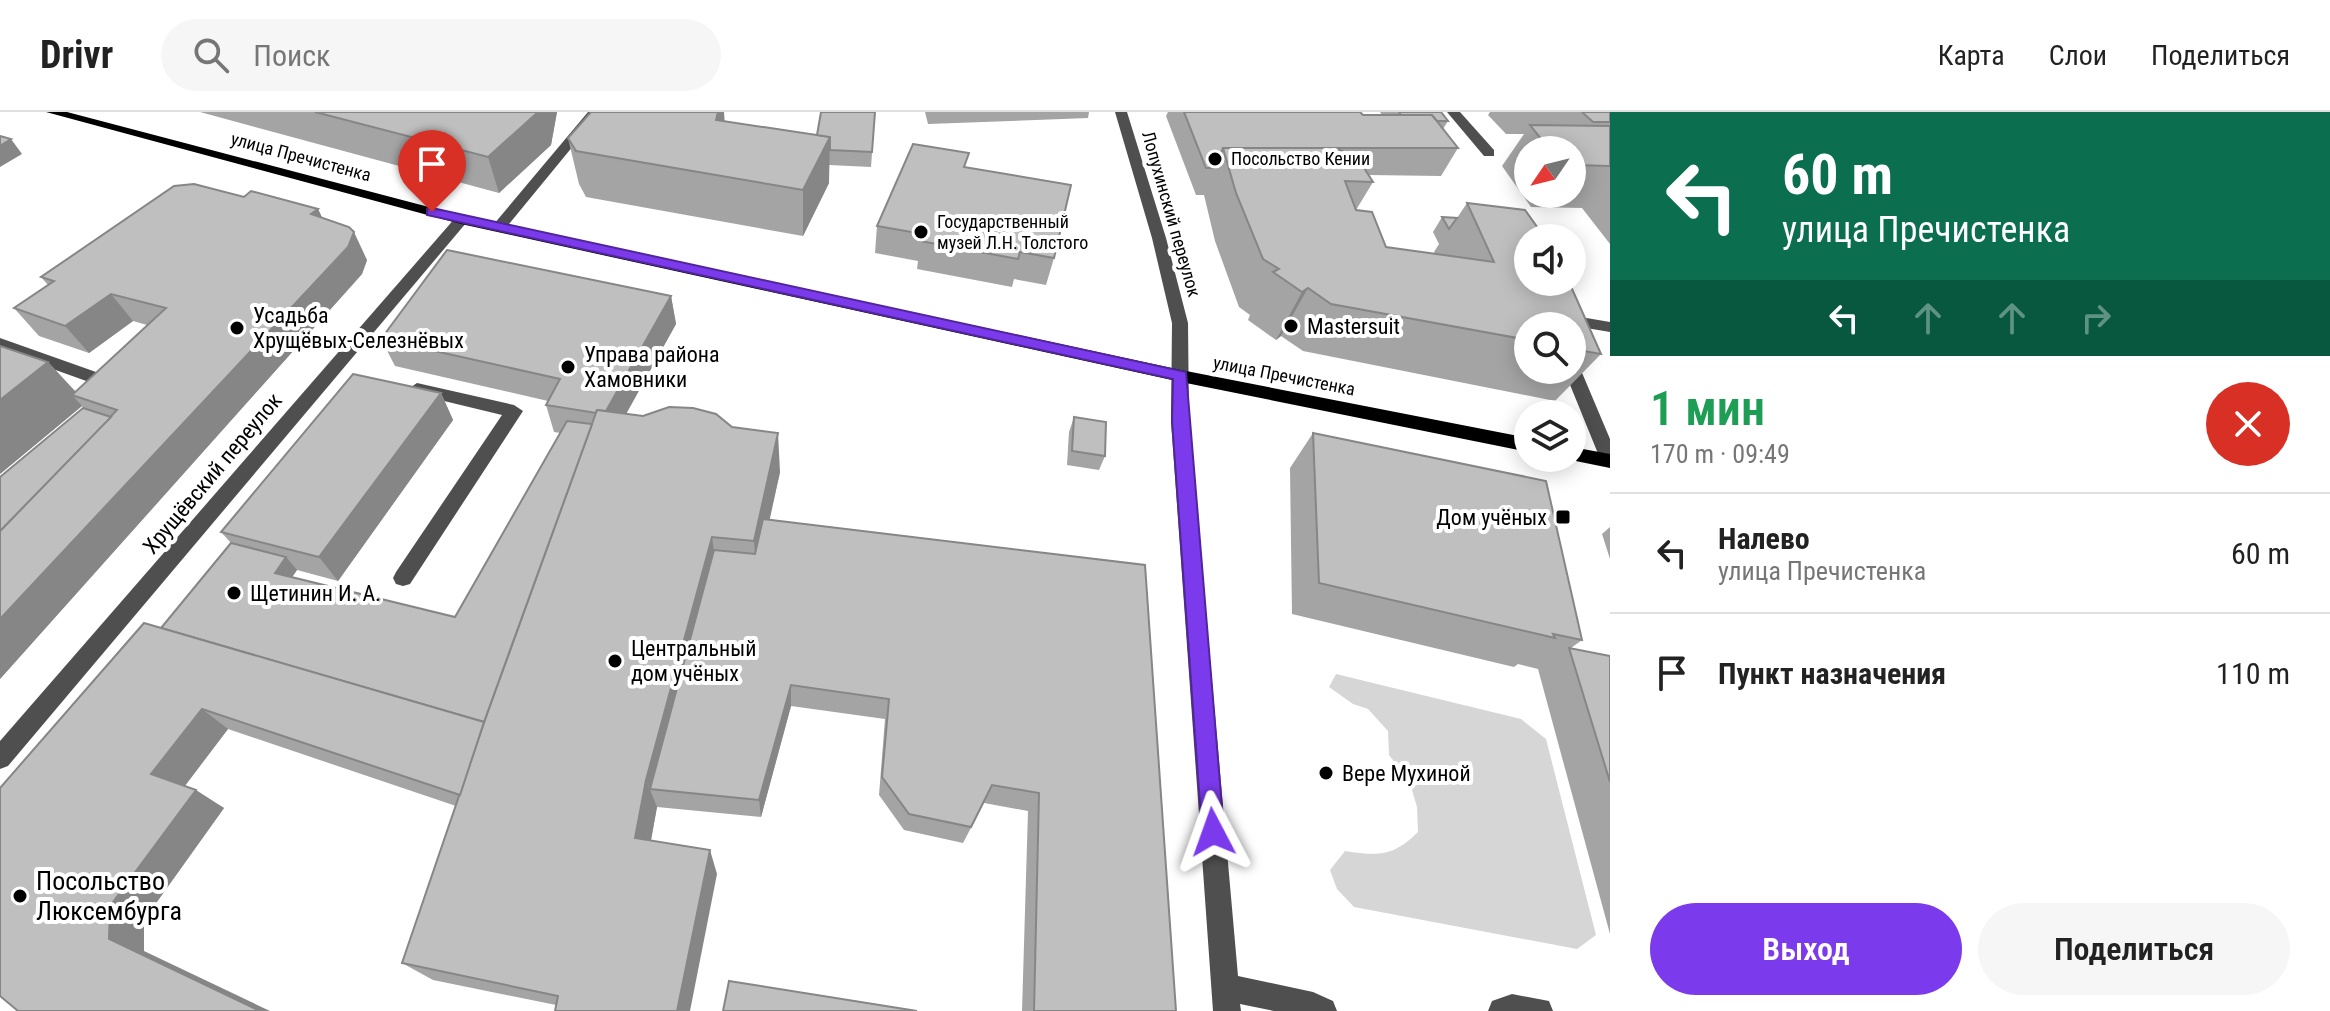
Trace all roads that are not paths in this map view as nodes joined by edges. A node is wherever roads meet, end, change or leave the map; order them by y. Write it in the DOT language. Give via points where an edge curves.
graph roads {
  1 [pos="52,112"];
  2 [pos="1121,112"];
  3 [pos="1453,112"];
  4 [pos="599,115"];
  5 [pos="1489,153"];
  6 [pos="461,220"];
  7 [pos="499,227"];
  8 [pos="1586,323"];
  9 [pos="1610,327"];
  10 [pos="0,344"];
  11 [pos="331,370"];
  12 [pos="136,371"];
  13 [pos="358,376"];
  14 [pos="1181,376"];
  15 [pos="1579,384"];
  16 [pos="398,385"];
  17 [pos="1514,442"];
  18 [pos="1586,457"];
  19 [pos="1610,461"];
  20 [pos="403,578"];
  21 [pos="0,758"];
  22 [pos="1226,999"];
  23 [pos="1323,1011"];
  24 [pos="1502,1011"];
  25 [pos="1539,1011"];
  1 -- 6 [label="main road, улица Пречистенка"];
  2 -- 14 [label="street, Лопухинский переулок" via="1173,289"];
  3 -- 5 [label="street"];
  4 -- 7 [label="street"];
  6 -- 7 [label="main road, улица Пречистенка"];
  6 -- 11 [label="street, Хрущёвский переулок"];
  7 -- 14 [label="main road, улица Пречистенка"];
  8 -- 9 [label="street"];
  10 -- 12 [label="street" via="95,378 127,379"];
  11 -- 13 [label="street"];
  11 -- 21 [label="street, Хрущёвский переулок"];
  14 -- 17 [label="main road, улица Пречистенка"];
  14 -- 22 [label="street, Лопухинский переулок" via="1180,421"];
  15 -- 19 [label="street"];
  16 -- 20 [label="street" via="514,411"];
  18 -- 19 [label="main road"];
  22 -- 23 [label="street"];
  24 -- 25 [label="street"];
}
